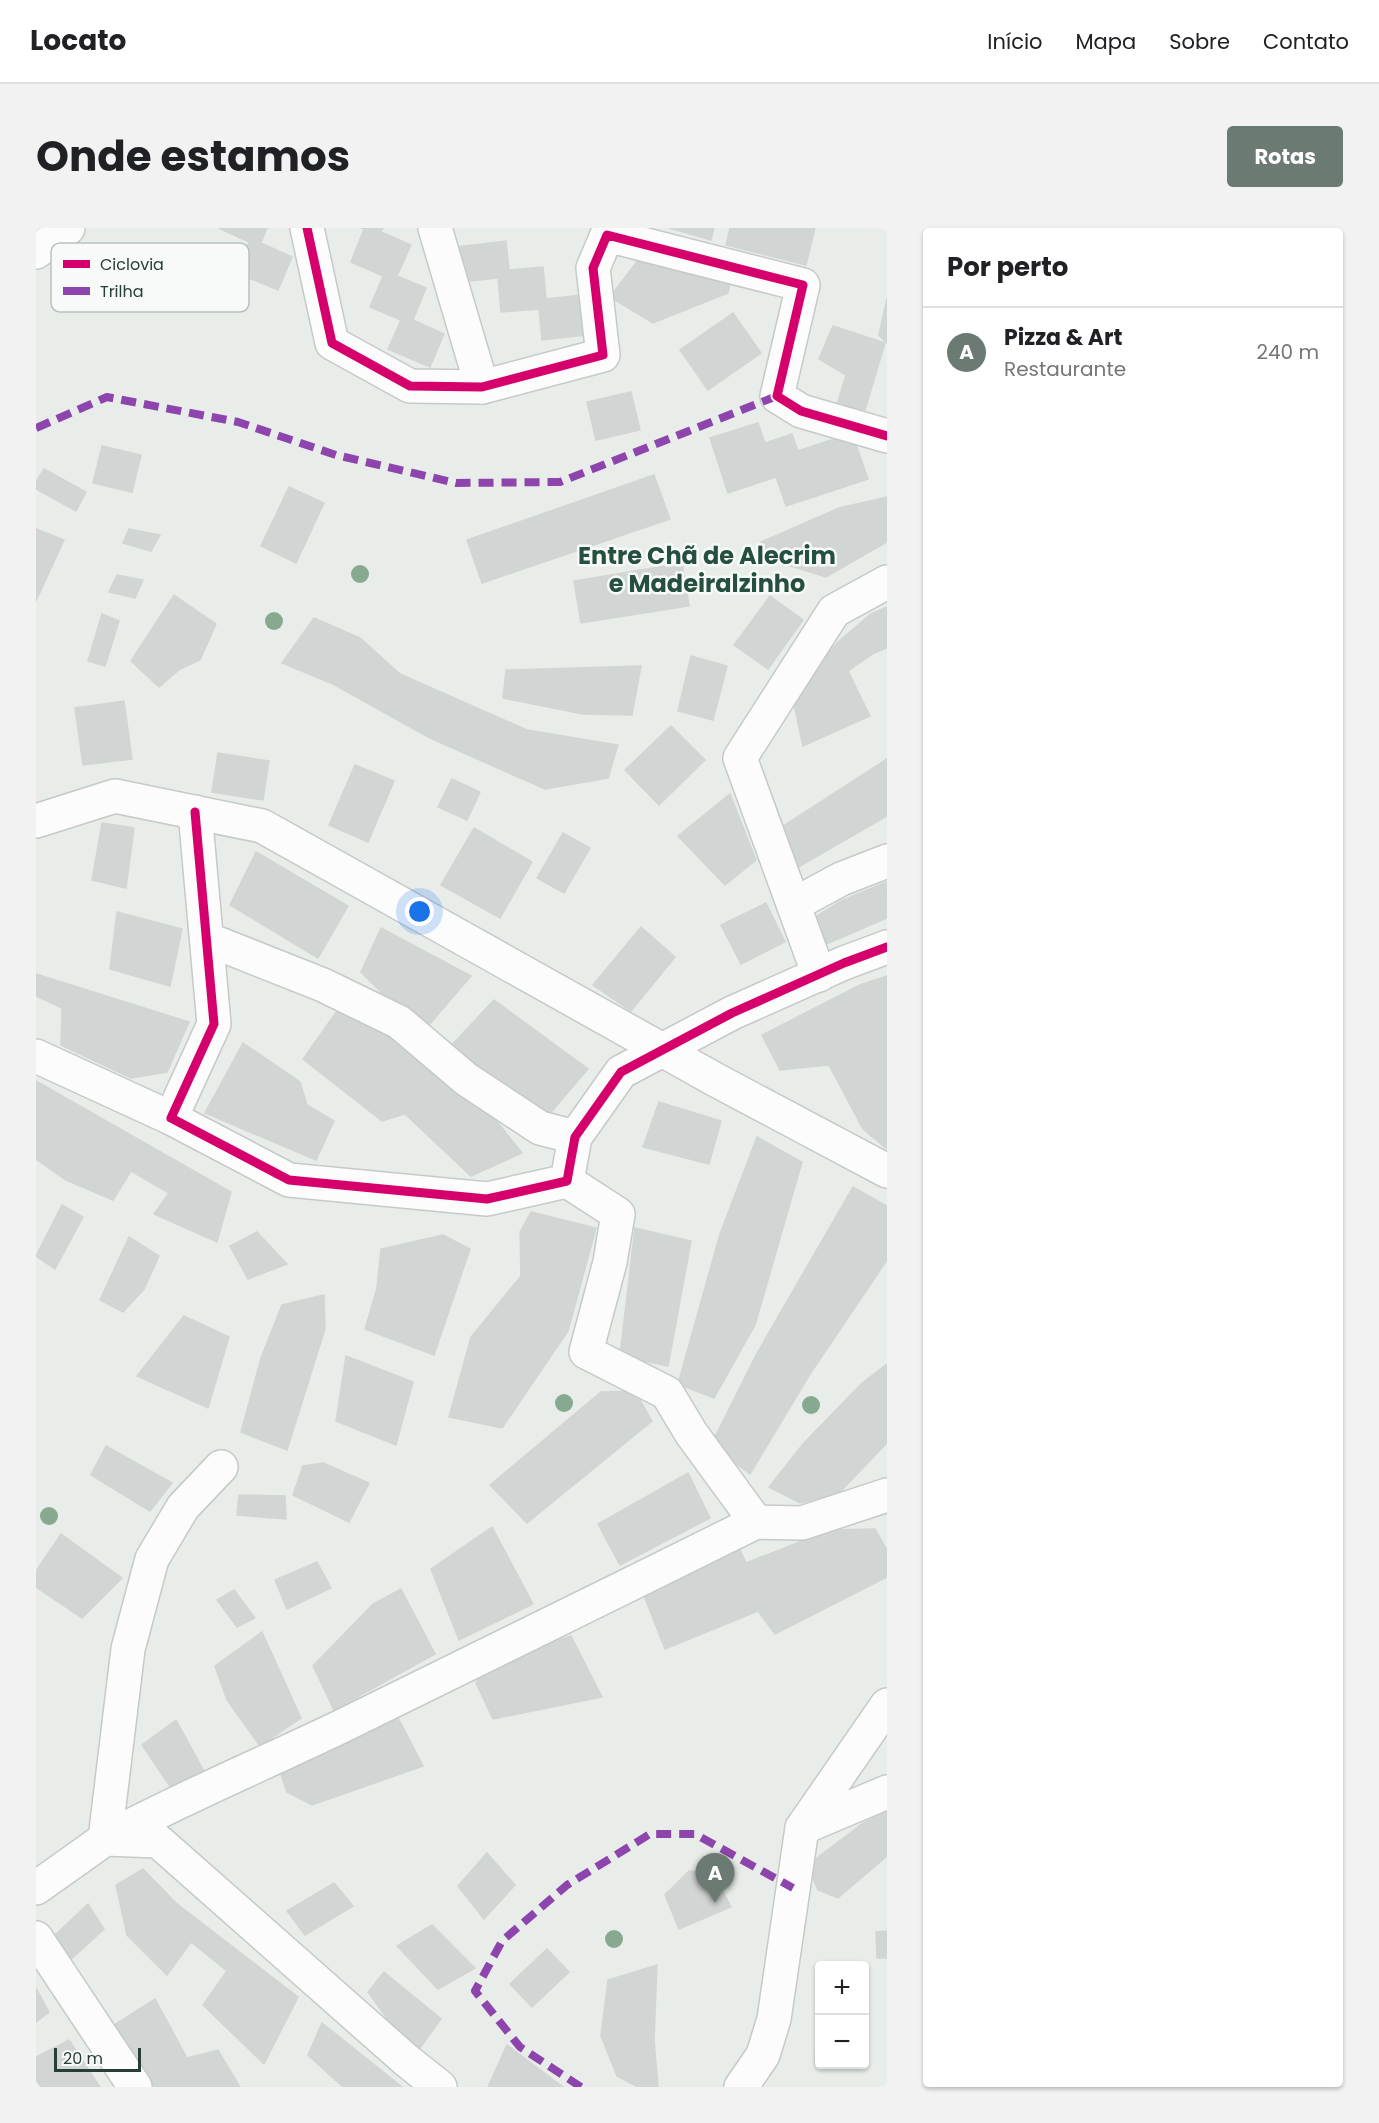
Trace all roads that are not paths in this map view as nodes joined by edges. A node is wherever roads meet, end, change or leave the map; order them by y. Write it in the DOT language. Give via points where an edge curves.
graph roads {
  1 [pos="68,228"];
  2 [pos="307,228"];
  3 [pos="435,228"];
  4 [pos="36,252"];
  5 [pos="482,387"];
  6 [pos="887,436"];
  7 [pos="887,582"];
  8 [pos="195,812"];
  9 [pos="36,820"];
  10 [pos="887,861"];
  11 [pos="795,904"];
  12 [pos="207,939"];
  13 [pos="887,947"];
  14 [pos="819,975"];
  15 [pos="662,1049"];
  16 [pos="36,1056"];
  17 [pos="171,1118"];
  18 [pos="575,1137"];
  19 [pos="887,1171"];
  20 [pos="567,1182"];
  21 [pos="220,1467"];
  22 [pos="887,1495"];
  23 [pos="756,1522"];
  24 [pos="887,1705"];
  25 [pos="887,1792"];
  26 [pos="802,1828"];
  27 [pos="105,1839"];
  28 [pos="36,1888"];
  29 [pos="36,1938"];
  30 [pos="135,2087"];
  31 [pos="440,2087"];
  32 [pos="741,2087"];
  1 -- 4 [label="street"];
  2 -- 5 [label="street" via="332,343 410,386"];
  3 -- 5 [label="street"];
  5 -- 6 [label="street" via="603,356 593,268 607,235 803,285 777,396 801,411"];
  7 -- 11 [label="street" via="834,611 740,758"];
  8 -- 9 [label="street" via="115,796"];
  8 -- 12 [label="street"];
  8 -- 15 [label="street" via="262,826"];
  10 -- 11 [label="street" via="841,879"];
  11 -- 14 [label="street"];
  12 -- 17 [label="street" via="214,1024"];
  12 -- 18 [label="street" via="323,985 399,1022 466,1079 540,1128"];
  13 -- 14 [label="street"];
  14 -- 15 [label="street"];
  15 -- 18 [label="street" via="621,1072"];
  15 -- 19 [label="street"];
  16 -- 17 [label="street"];
  17 -- 20 [label="street" via="289,1180 487,1199"];
  18 -- 20 [label="street"];
  20 -- 23 [label="street" via="618,1214 610,1262 586,1352 667,1393 690,1432"];
  21 -- 27 [label="street" via="183,1508 152,1559 128,1649"];
  22 -- 23 [label="street" via="802,1523"];
  23 -- 27 [label="street"];
  24 -- 26 [label="street"];
  25 -- 26 [label="street"];
  26 -- 32 [label="street" via="774,2019 763,2055"];
  27 -- 28 [label="street"];
  27 -- 31 [label="street" via="158,1841"];
  29 -- 30 [label="street"];
}
